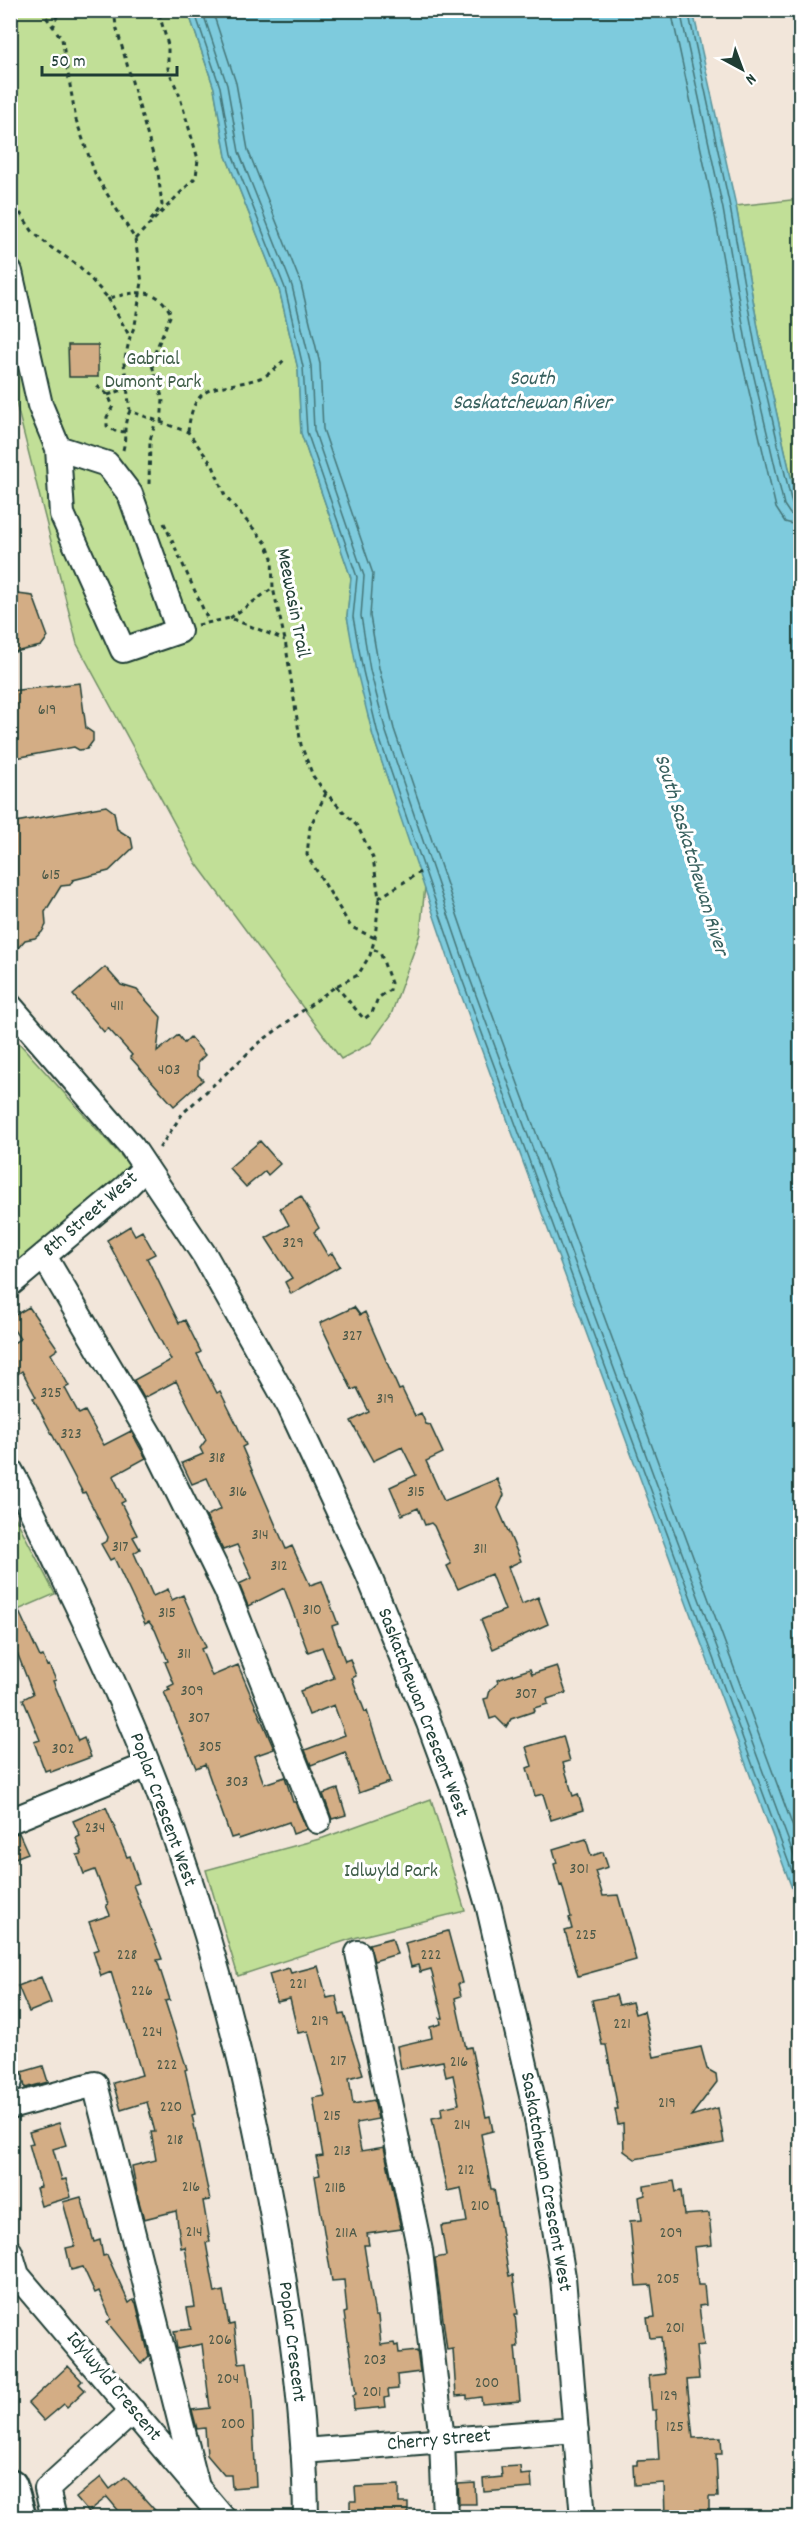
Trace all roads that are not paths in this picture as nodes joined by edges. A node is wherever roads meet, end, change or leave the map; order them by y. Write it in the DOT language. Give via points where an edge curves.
graph roads {
  1 [pos="10,272"];
  2 [pos="58,448"];
  3 [pos="10,1006"];
  4 [pos="145,1168"];
  5 [pos="44,1256"];
  6 [pos="10,1284"];
  7 [pos="10,1470"];
  8 [pos="148,1765"];
  9 [pos="10,1821"];
  10 [pos="318,1821"];
  11 [pos="358,1953"];
  12 [pos="10,2107"];
  13 [pos="264,2168"];
  14 [pos="10,2252"];
  15 [pos="133,2411"];
  16 [pos="576,2430"];
  17 [pos="442,2440"];
  18 [pos="303,2451"];
  19 [pos="10,2486"];
  20 [pos="198,2487"];
  21 [pos="19,2517"];
  22 [pos="54,2517"];
  23 [pos="223,2517"];
  24 [pos="306,2517"];
  25 [pos="445,2517"];
  26 [pos="583,2517"];
  1 -- 2 [label="street" via="40,405"];
  2 -- 2 [label="street" via="107,464 130,494 179,631 123,650 62,514"];
  3 -- 4 [label="street, Saskatchewan Crescent West" via="132,1147"];
  4 -- 5 [label="street, 8th Street West"];
  4 -- 16 [label="street, Saskatchewan Crescent West" via="205,1256 290,1407 368,1574 456,1796 499,1947 536,2113 563,2277"];
  5 -- 6 [label="street, 8th Street West"];
  5 -- 10 [label="street" via="152,1439 228,1591"];
  7 -- 8 [label="street, Poplar Crescent West" via="100,1651"];
  8 -- 9 [label="street"];
  8 -- 13 [label="street, Poplar Crescent West" via="216,1968 244,2070"];
  11 -- 17 [label="street" via="420,2251"];
  12 -- 20 [label="street" via="95,2084"];
  13 -- 18 [label="street, Poplar Crescent" via="291,2331"];
  14 -- 15 [label="street, Idylwyld Crescent" via="17,2275"];
  15 -- 20 [label="street, Idylwyld Crescent"];
  15 -- 22 [label="street" via="47,2489"];
  16 -- 17 [label="street, Cherry Street"];
  16 -- 26 [label="street, Saskatchewan Crescent West"];
  17 -- 18 [label="street, Cherry Street"];
  17 -- 25 [label="street"];
  18 -- 24 [label="street, Poplar Crescent"];
  19 -- 21 [label="highway"];
  20 -- 23 [label="street, Idylwyld Crescent"];
}
